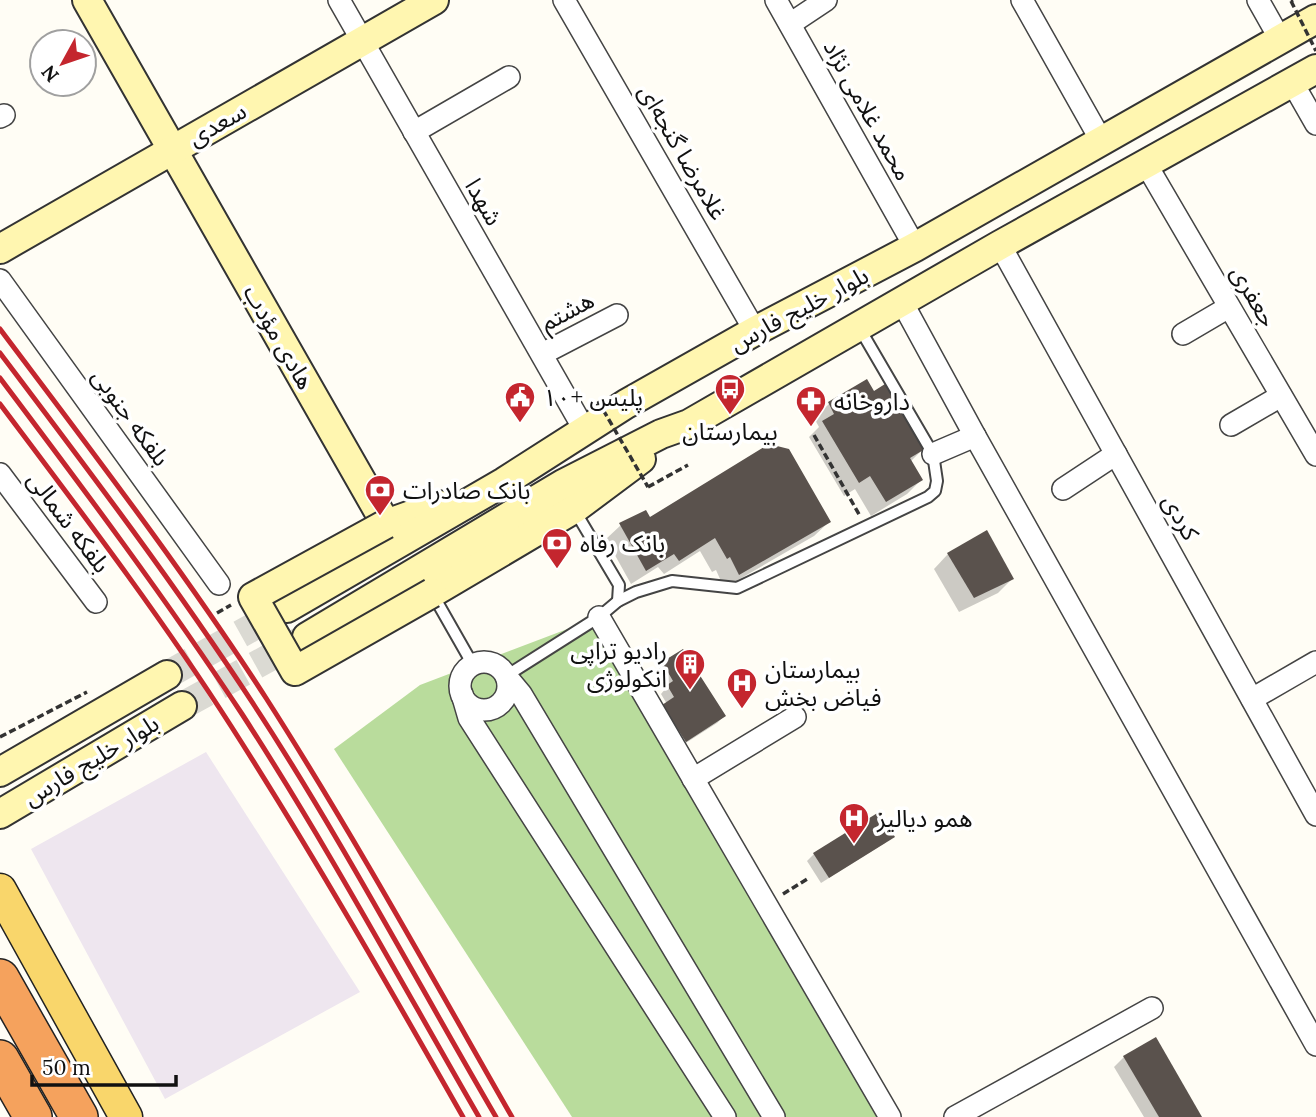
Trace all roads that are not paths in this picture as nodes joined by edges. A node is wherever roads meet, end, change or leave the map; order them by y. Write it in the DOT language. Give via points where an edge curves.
graph roads {
  1 [pos="87,0"];
  2 [pos="339,0"];
  3 [pos="434,0"];
  4 [pos="565,0"];
  5 [pos="776,0"];
  6 [pos="826,0"];
  7 [pos="1022,0"];
  8 [pos="1258,0"];
  9 [pos="1316,19"];
  10 [pos="790,24"];
  11 [pos="1280,39"];
  12 [pos="363,41"];
  13 [pos="1304,76"];
  14 [pos="509,77"];
  15 [pos="1316,124"];
  16 [pos="414,132"];
  17 [pos="1102,142"];
  18 [pos="173,150"];
  19 [pos="1146,163"];
  20 [pos="1000,244"];
  21 [pos="915,247"];
  22 [pos="0,249"];
  23 [pos="0,279"];
  24 [pos="902,302"];
  25 [pos="1229,307"];
  26 [pos="617,314"];
  27 [pos="858,327"];
  28 [pos="755,331"];
  29 [pos="1183,334"];
  30 [pos="542,354"];
  31 [pos="1281,396"];
  32 [pos="689,424"];
  33 [pos="1231,425"];
  34 [pos="584,429"];
  35 [pos="975,436"];
  36 [pos="933,454"];
  37 [pos="1116,454"];
  38 [pos="1316,456"];
  39 [pos="0,474"];
  40 [pos="504,482"];
  41 [pos="1063,489"];
  42 [pos="574,509"];
  43 [pos="386,524"];
  44 [pos="219,584"];
  45 [pos="432,593"];
  46 [pos="618,601"];
  47 [pos="96,602"];
  48 [pos="288,608"];
  49 [pos="599,617"];
  50 [pos="307,637"];
  51 [pos="1316,662"];
  52 [pos="473,665"];
  53 [pos="167,675"];
  54 [pos="506,676"];
  55 [pos="462,694"];
  56 [pos="1252,699"];
  57 [pos="182,706"];
  58 [pos="795,717"];
  59 [pos="0,772"];
  60 [pos="694,779"];
  61 [pos="0,814"];
  62 [pos="1316,815"];
  63 [pos="0,890"];
  64 [pos="0,978"];
  65 [pos="1152,1008"];
  66 [pos="1316,1045"];
  67 [pos="0,1059"];
  68 [pos="966,1115"];
  69 [pos="33,1117"];
  70 [pos="79,1117"];
  71 [pos="126,1117"];
  72 [pos="725,1117"];
  73 [pos="774,1117"];
  74 [pos="890,1117"];
  1 -- 18 [label="main road, هادی مؤدب"];
  2 -- 12 [label="street, شهدا"];
  3 -- 12 [label="main road, سعدی"];
  4 -- 28 [label="street, غلامرضا گنجه‌ای"];
  5 -- 10 [label="street, محمد غلامی نژاد"];
  6 -- 10 [label="street"];
  7 -- 17 [label="street"];
  8 -- 11 [label="street"];
  9 -- 11 [label="main road, بلوار خلیج فارس"];
  10 -- 21 [label="street, محمد غلامی نژاد"];
  11 -- 17 [label="main road, بلوار خلیج فارس"];
  12 -- 16 [label="street, شهدا"];
  12 -- 18 [label="main road, سعدی"];
  13 -- 15 [label="street"];
  13 -- 19 [label="main road, بلوار خلیج فارس"];
  14 -- 16 [label="street"];
  16 -- 30 [label="street, شهدا"];
  17 -- 21 [label="main road, بلوار خلیج فارس"];
  18 -- 22 [label="main road, سعدی"];
  18 -- 43 [label="main road, هادی مؤدب"];
  19 -- 20 [label="main road, بلوار خلیج فارس"];
  19 -- 25 [label="street, جعفری"];
  20 -- 24 [label="main road, بلوار خلیج فارس"];
  20 -- 37 [label="street, کردی"];
  21 -- 28 [label="main road, بلوار خلیج فارس"];
  23 -- 44 [label="street, بلفکه جنوبی"];
  24 -- 27 [label="main road, بلوار خلیج فارس"];
  24 -- 35 [label="street"];
  25 -- 29 [label="street"];
  25 -- 31 [label="street, جعفری"];
  26 -- 30 [label="street, هشتم"];
  27 -- 32 [label="main road, بلوار خلیج فارس"];
  27 -- 36 [label="lane"];
  28 -- 34 [label="main road, بلوار خلیج فارس"];
  30 -- 34 [label="street, شهدا"];
  31 -- 33 [label="street"];
  31 -- 38 [label="street, جعفری"];
  32 -- 42 [label="main road"];
  32 -- 50 [label="main road, بلوار خلیج فارس" via="563,484"];
  34 -- 40 [label="main road, بلوار خلیج فارس"];
  35 -- 36 [label="street"];
  35 -- 66 [label="street"];
  36 -- 46 [label="lane" via="937,481 928,497 737,589 672,581"];
  37 -- 41 [label="street"];
  37 -- 56 [label="street, کردی"];
  39 -- 47 [label="street, بلفکه شمالی"];
  40 -- 43 [label="main road"];
  40 -- 48 [label="main road, بلوار خلیج فارس"];
  42 -- 45 [label="main road"];
  42 -- 46 [label="lane" via="619,585"];
  43 -- 45 [label="main road, bridge" via="253,597 295,671"];
  45 -- 52 [label="lane"];
  46 -- 49 [label="lane"];
  49 -- 54 [label="lane"];
  49 -- 60 [label="street"];
  51 -- 56 [label="street"];
  52 -- 54 [label="street" via="489,663"];
  52 -- 55 [label="street" via="462,677"];
  53 -- 59 [label="main road, بلوار خلیج فارس"];
  54 -- 55 [label="street" via="507,693 492,708 477,709"];
  54 -- 73 [label="street"];
  55 -- 72 [label="street" via="469,718"];
  56 -- 62 [label="street, کردی"];
  57 -- 61 [label="main road, بلوار خلیج فارس"];
  58 -- 60 [label="street"];
  60 -- 74 [label="street"];
  63 -- 71 [label="main road"];
  64 -- 70 [label="highway"];
  65 -- 68 [label="street"];
  67 -- 69 [label="highway"];
}
